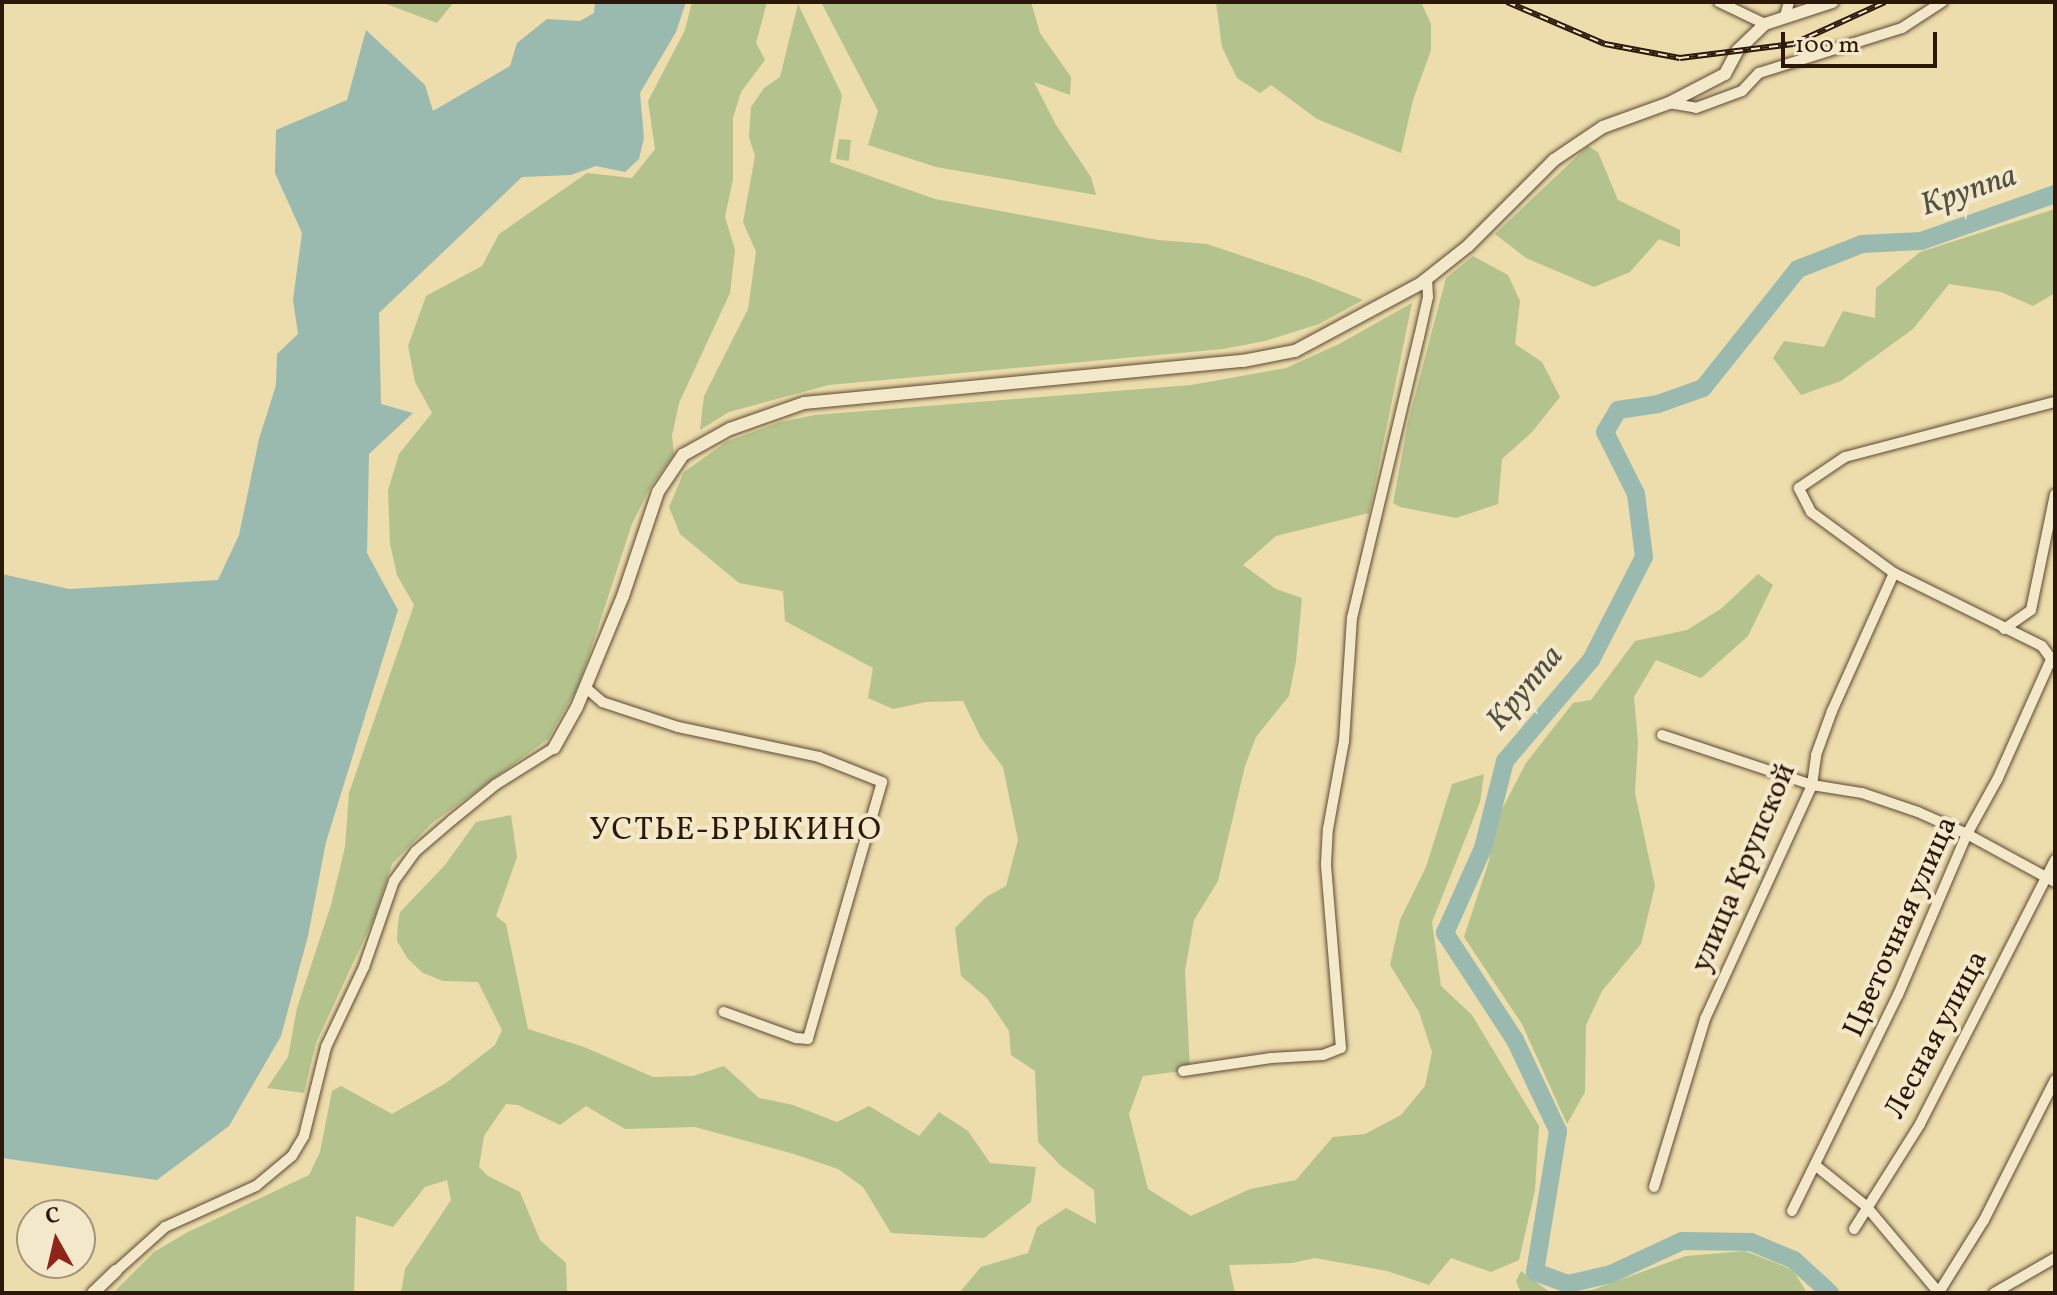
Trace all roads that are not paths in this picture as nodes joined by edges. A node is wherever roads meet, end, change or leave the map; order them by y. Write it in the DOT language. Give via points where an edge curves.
graph roads {
  1 [pos="1719,2"];
  2 [pos="1789,2"];
  3 [pos="1832,2"];
  4 [pos="1942,2"];
  5 [pos="1785,16"];
  6 [pos="1765,24"];
  7 [pos="1669,103"];
  8 [pos="1427,278"];
  9 [pos="2055,402"];
  10 [pos="2055,494"];
  11 [pos="1894,573"];
  12 [pos="2004,629"];
  13 [pos="2053,663"];
  14 [pos="585,687"];
  15 [pos="1662,735"];
  16 [pos="554,748"];
  17 [pos="1812,785"];
  18 [pos="1967,834"];
  19 [pos="2055,860"];
  20 [pos="2051,880"];
  21 [pos="724,1012"];
  22 [pos="1183,1071"];
  23 [pos="2055,1080"];
  24 [pos="1815,1165"];
  25 [pos="1654,1187"];
  26 [pos="1866,1206"];
  27 [pos="1792,1211"];
  28 [pos="1854,1229"];
  29 [pos="2055,1258"];
  30 [pos="116,1271"];
  31 [pos="1939,1292"];
  32 [pos="93,1293"];
  33 [pos="1994,1293"];
  1 -- 6 [label="street"];
  2 -- 5 [label="street"];
  3 -- 5 [label="street"];
  4 -- 7 [label="street" via="1902,28 1759,73 1742,91 1696,108"];
  5 -- 6 [label="street"];
  6 -- 7 [label="street" via="1738,50 1725,74"];
  7 -- 8 [label="street" via="1603,127 1554,160 1488,227"];
  8 -- 14 [label="street" via="1295,351 1243,361 804,403 730,429 683,455 658,492"];
  8 -- 22 [label="street" via="1428,297 1352,618 1344,741 1328,829 1326,864 1341,1048 1323,1055"];
  9 -- 11 [label="street" via="1845,457 1799,488 1811,512"];
  10 -- 12 [label="street" via="2031,610"];
  11 -- 12 [label="street"];
  11 -- 17 [label="street, улица Крупской" via="1832,711"];
  12 -- 13 [label="street" via="2042,646"];
  13 -- 18 [label="street, Цветочная улица"];
  14 -- 16 [label="street"];
  14 -- 21 [label="street" via="602,702 678,727 819,757 882,782 808,1039"];
  15 -- 17 [label="street"];
  16 -- 30 [label="street" via="452,820 416,851 394,881 364,967 326,1047 304,1136 292,1156 256,1186 165,1227"];
  17 -- 18 [label="street" via="1862,793"];
  17 -- 25 [label="street, улица Крупской" via="1705,1019"];
  18 -- 20 [label="street"];
  18 -- 24 [label="street, Цветочная улица" via="1898,995"];
  19 -- 20 [label="street, Лесная улица"];
  20 -- 26 [label="street, Лесная улица" via="1920,1124"];
  23 -- 31 [label="street" via="1984,1220"];
  24 -- 26 [label="street"];
  24 -- 27 [label="street, Цветочная улица"];
  26 -- 28 [label="street, Лесная улица"];
  26 -- 31 [label="street"];
  29 -- 33 [label="street"];
  30 -- 32 [label="street"];
}
